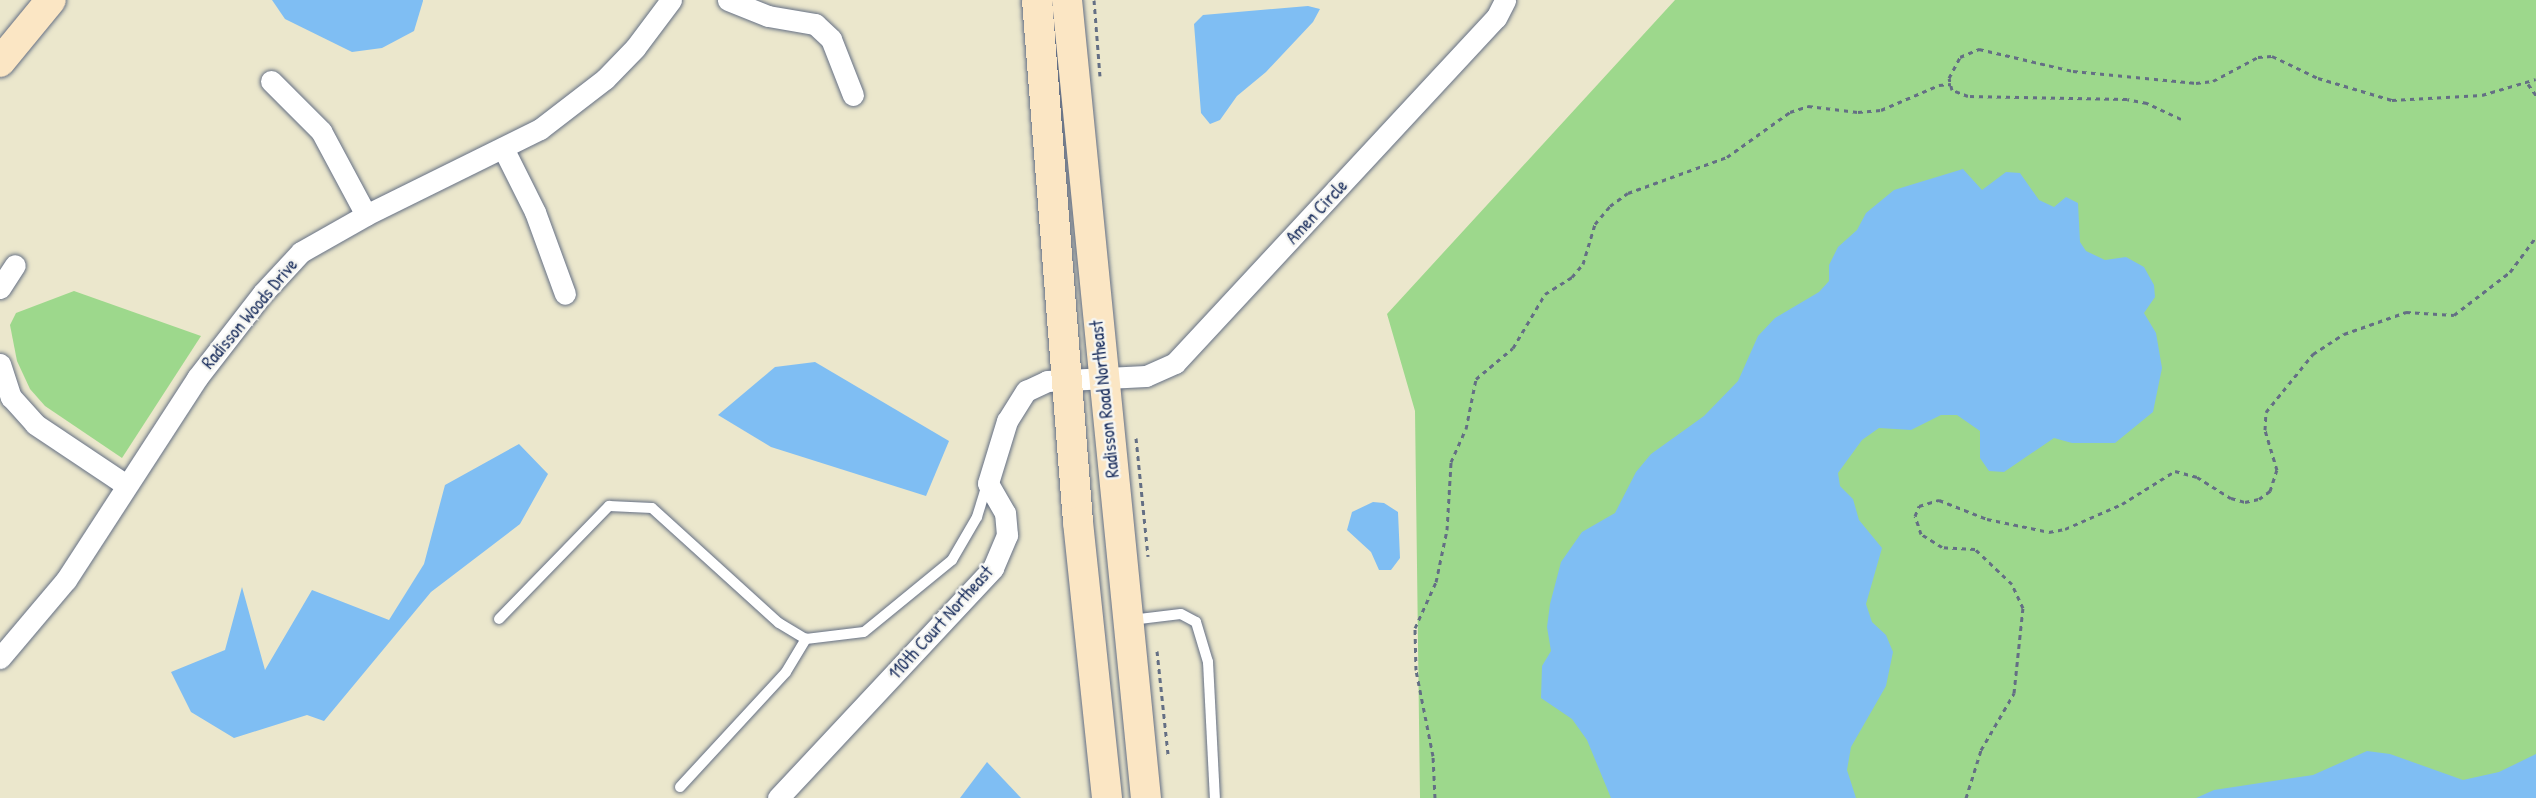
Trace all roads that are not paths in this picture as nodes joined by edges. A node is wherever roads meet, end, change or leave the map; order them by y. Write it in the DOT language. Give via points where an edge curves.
graph roads {
  1 [pos="34,0"];
  2 [pos="51,0"];
  3 [pos="671,0"];
  4 [pos="728,0"];
  5 [pos="1037,0"];
  6 [pos="1067,0"];
  7 [pos="1505,0"];
  8 [pos="0,46"];
  9 [pos="0,62"];
  10 [pos="271,81"];
  11 [pos="854,95"];
  12 [pos="503,148"];
  13 [pos="366,215"];
  14 [pos="15,266"];
  15 [pos="0,288"];
  16 [pos="565,294"];
  17 [pos="0,364"];
  18 [pos="1102,380"];
  19 [pos="1069,381"];
  20 [pos="988,483"];
  21 [pos="126,485"];
  22 [pos="499,620"];
  23 [pos="1129,620"];
  24 [pos="807,639"];
  25 [pos="0,658"];
  26 [pos="680,786"];
  27 [pos="778,798"];
  28 [pos="1107,798"];
  29 [pos="1146,798"];
  30 [pos="1215,798"];
  1 -- 8 [label="main road"];
  2 -- 9 [label="main road"];
  3 -- 12 [label="street, Radisson Woods Drive" via="635,48 605,79 540,129"];
  4 -- 11 [label="street" via="768,16 815,24 831,39"];
  5 -- 19 [label="main road, Radisson Road Northeast"];
  6 -- 18 [label="main road, Radisson Road Northeast"];
  7 -- 18 [label="street, Amen Circle" via="1496,18 1190,350 1163,371"];
  10 -- 13 [label="street" via="321,131"];
  12 -- 13 [label="street, Radisson Woods Drive"];
  12 -- 16 [label="street" via="535,212"];
  13 -- 21 [label="street, Radisson Woods Drive" via="301,252 263,293 196,378"];
  14 -- 15 [label="street"];
  17 -- 21 [label="street" via="11,397 35,424"];
  18 -- 19 [label="street"];
  18 -- 23 [label="main road, Radisson Road Northeast"];
  19 -- 20 [label="street" via="1036,385 1017,401"];
  19 -- 28 [label="main road, Radisson Road Northeast" via="1078,522"];
  20 -- 24 [label="lane" via="977,517 952,560 864,632"];
  20 -- 27 [label="street, 110th Court Northeast" via="1005,513 1007,535 993,568"];
  21 -- 25 [label="street, Radisson Woods Drive" via="66,580"];
  22 -- 24 [label="lane" via="609,506 652,508 779,623"];
  23 -- 29 [label="main road, Radisson Road Northeast"];
  23 -- 30 [label="lane" via="1181,614 1196,622 1208,662"];
  24 -- 26 [label="lane" via="786,672"];
}
